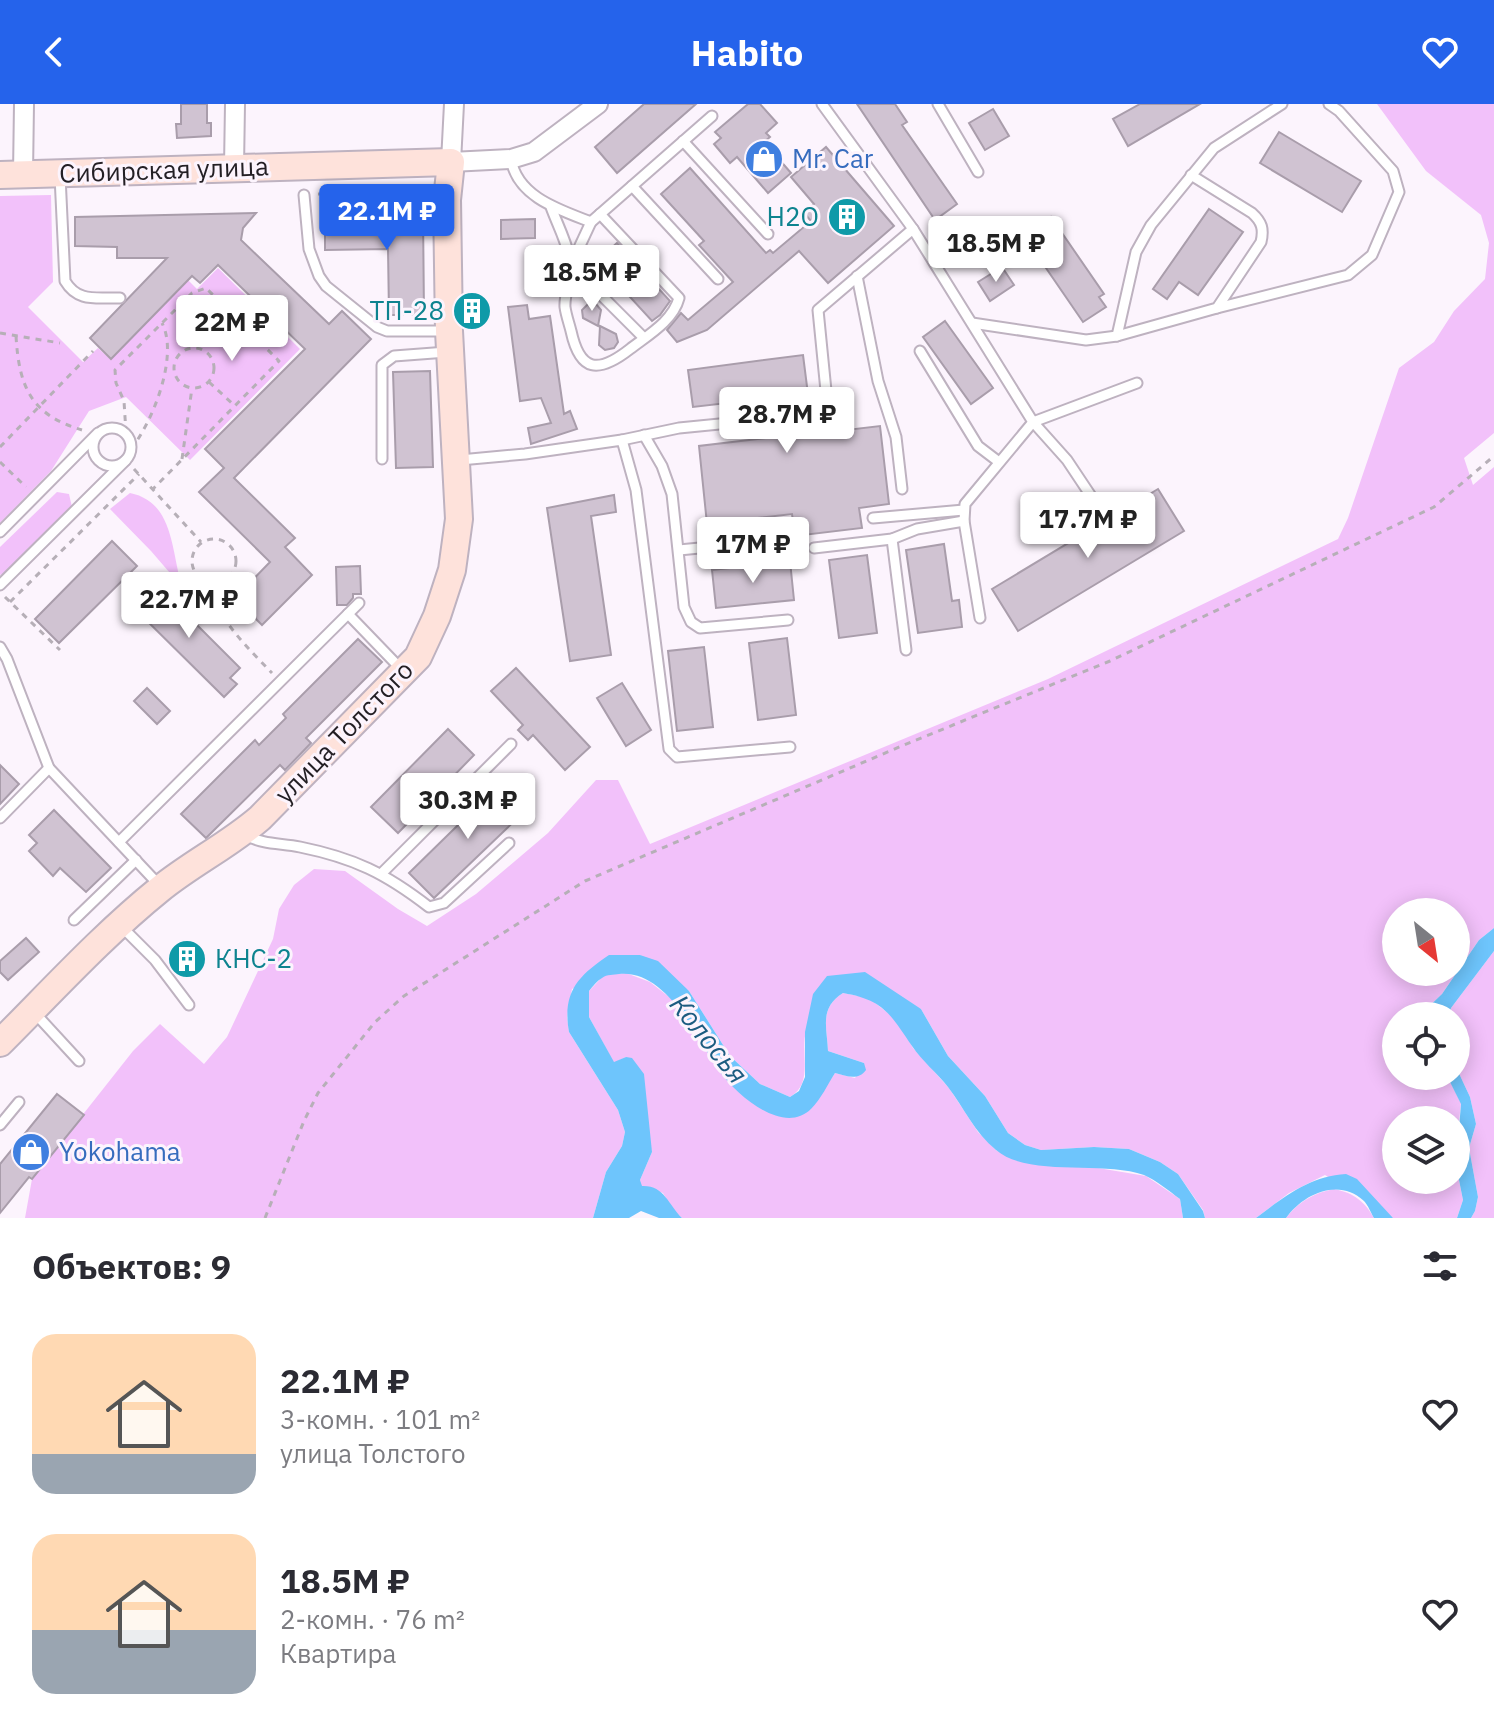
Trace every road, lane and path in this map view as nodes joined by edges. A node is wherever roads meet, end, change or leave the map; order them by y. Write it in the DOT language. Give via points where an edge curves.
graph roads {
  1 [pos="24,104"];
  2 [pos="235,104"];
  3 [pos="454,104"];
  4 [pos="598,104"];
  5 [pos="822,104"];
  6 [pos="938,104"];
  7 [pos="1282,104"];
  8 [pos="1329,104"];
  9 [pos="712,116"];
  10 [pos="683,141"];
  11 [pos="511,159"];
  12 [pos="451,162"];
  13 [pos="234,167"];
  14 [pos="978,172"];
  15 [pos="60,173"];
  16 [pos="12,175"];
  17 [pos="1191,175"];
  18 [pos="632,186"];
  19 [pos="304,195"];
  20 [pos="551,207"];
  21 [pos="600,214"];
  22 [pos="591,222"];
  23 [pos="913,229"];
  24 [pos="768,234"];
  25 [pos="571,265"];
  26 [pos="857,276"];
  27 [pos="718,279"];
  28 [pos="120,298"];
  29 [pos="1217,308"];
  30 [pos="162,323"];
  31 [pos="972,323"];
  32 [pos="0,333"];
  33 [pos="16,336"];
  34 [pos="1117,336"];
  35 [pos="644,338"];
  36 [pos="450,342"];
  37 [pos="60,343"];
  38 [pos="93,351"];
  39 [pos="920,351"];
  40 [pos="209,382"];
  41 [pos="1137,383"];
  42 [pos="192,388"];
  43 [pos="235,406"];
  44 [pos="38,408"];
  45 [pos="760,420"];
  46 [pos="829,421"];
  47 [pos="1033,422"];
  48 [pos="98,433"];
  49 [pos="126,433"];
  50 [pos="644,435"];
  51 [pos="622,440"];
  52 [pos="0,447"];
  53 [pos="131,449"];
  54 [pos="1494,456"];
  55 [pos="382,459"];
  56 [pos="126,460"];
  57 [pos="457,460"];
  58 [pos="181,461"];
  59 [pos="0,462"];
  60 [pos="999,462"];
  61 [pos="139,474"];
  62 [pos="153,489"];
  63 [pos="902,489"];
  64 [pos="35,496"];
  65 [pos="1097,505"];
  66 [pos="964,515"];
  67 [pos="873,518"];
  68 [pos="0,532"];
  69 [pos="892,539"];
  70 [pos="772,541"];
  71 [pos="201,542"];
  72 [pos="814,548"];
  73 [pos="679,550"];
  74 [pos="209,583"];
  75 [pos="0,585"];
  76 [pos="0,592"];
  77 [pos="10,602"];
  78 [pos="359,603"];
  79 [pos="348,614"];
  80 [pos="980,618"];
  81 [pos="788,620"];
  82 [pos="0,647"];
  83 [pos="60,650"];
  84 [pos="906,650"];
  85 [pos="404,672"];
  86 [pos="280,682"];
  87 [pos="511,744"];
  88 [pos="790,747"];
  89 [pos="49,768"];
  90 [pos="0,818"];
  91 [pos="243,833"];
  92 [pos="119,842"];
  93 [pos="509,843"];
  94 [pos="136,860"];
  95 [pos="382,873"];
  96 [pos="161,888"];
  97 [pos="74,920"];
  98 [pos="120,925"];
  99 [pos="189,1005"];
  100 [pos="33,1011"];
  101 [pos="0,1043"];
  102 [pos="79,1061"];
  103 [pos="19,1102"];
  104 [pos="0,1125"];
  105 [pos="265,1218"];
  1 -- 16 [label="street"];
  2 -- 13 [label="street"];
  3 -- 12 [label="street"];
  4 -- 11 [label="street, Сибирская улица" via="548,144"];
  5 -- 23 [label="lane"];
  6 -- 14 [label="lane"];
  7 -- 17 [label="lane" via="1214,148"];
  8 -- 29 [label="lane" via="1398,182 1399,192 1372,255 1348,275"];
  9 -- 10 [label="lane"];
  10 -- 18 [label="lane"];
  10 -- 24 [label="lane"];
  11 -- 12 [label="street, Сибирская улица"];
  11 -- 20 [label="lane" via="515,177"];
  12 -- 13 [label="street, Сибирская улица"];
  12 -- 36 [label="street, улица Толстого"];
  13 -- 15 [label="street, Сибирская улица"];
  15 -- 16 [label="street, Сибирская улица"];
  15 -- 28 [label="lane" via="65,281 79,296"];
  17 -- 29 [label="lane" via="1261,221 1261,242"];
  17 -- 34 [label="lane" via="1136,252"];
  18 -- 21 [label="lane"];
  18 -- 27 [label="lane"];
  19 -- 36 [label="lane" via="311,258 326,286 377,327"];
  20 -- 22 [label="lane"];
  20 -- 25 [label="lane"];
  21 -- 22 [label="lane"];
  21 -- 35 [label="lane" via="679,298 675,312"];
  22 -- 25 [label="lane"];
  23 -- 26 [label="lane"];
  23 -- 31 [label="lane"];
  25 -- 35 [label="lane"];
  25 -- 35 [label="lane" via="565,307 578,357 586,364 604,365"];
  26 -- 46 [label="lane" via="818,310"];
  26 -- 63 [label="lane" via="878,381 896,437"];
  29 -- 34 [label="lane"];
  30 -- 43 [label="path" via="192,293 206,288 279,361"];
  30 -- 49 [label="path" via="115,370"];
  30 -- 53 [label="path" via="169,353 144,433"];
  31 -- 34 [label="lane" via="1086,340"];
  31 -- 47 [label="lane"];
  32 -- 33 [label="path"];
  33 -- 37 [label="path"];
  33 -- 44 [label="path" via="19,367"];
  36 -- 55 [label="lane" via="394,356 382,365"];
  36 -- 57 [label="street, улица Толстого"];
  38 -- 44 [label="path"];
  39 -- 60 [label="lane" via="978,446"];
  40 -- 42 [label="path"];
  40 -- 42 [label="path" via="215,367 211,356 200,348 186,349 176,359 174,372 181,384"];
  40 -- 43 [label="path"];
  41 -- 47 [label="lane"];
  42 -- 58 [label="path"];
  43 -- 58 [label="path"];
  44 -- 48 [label="path" via="61,423"];
  44 -- 52 [label="path"];
  45 -- 50 [label="lane"];
  47 -- 60 [label="lane"];
  47 -- 65 [label="lane"];
  48 -- 49 [label="lane" via="111,427"];
  48 -- 56 [label="lane" via="92,447 98,461 112,466"];
  48 -- 64 [label="lane"];
  49 -- 53 [label="lane"];
  50 -- 51 [label="lane"];
  50 -- 73 [label="lane" via="672,494"];
  51 -- 57 [label="lane"];
  51 -- 88 [label="lane" via="636,490 669,749 677,757"];
  53 -- 56 [label="lane"];
  54 -- 105 [label="path" via="1434,507 1110,661 585,881 404,996 375,1022 318,1093"];
  56 -- 61 [label="path"];
  56 -- 75 [label="lane"];
  57 -- 85 [label="street, улица Толстого" via="459,519 452,570 429,638"];
  58 -- 62 [label="path"];
  59 -- 64 [label="path"];
  60 -- 66 [label="lane" via="968,499"];
  61 -- 62 [label="path"];
  61 -- 77 [label="path"];
  62 -- 71 [label="path"];
  64 -- 68 [label="lane"];
  66 -- 67 [label="lane"];
  66 -- 69 [label="lane"];
  66 -- 80 [label="lane"];
  69 -- 72 [label="lane"];
  69 -- 84 [label="lane"];
  70 -- 73 [label="lane"];
  71 -- 74 [label="path" via="192,553 192,569"];
  71 -- 74 [label="path" via="224,541 236,559 229,578"];
  73 -- 81 [label="lane" via="684,607 700,628"];
  74 -- 86 [label="path" via="220,613"];
  76 -- 77 [label="path"];
  77 -- 83 [label="path"];
  78 -- 79 [label="lane"];
  79 -- 85 [label="lane"];
  79 -- 86 [label="lane"];
  82 -- 89 [label="lane"];
  85 -- 91 [label="street, улица Толстого"];
  86 -- 92 [label="lane"];
  87 -- 95 [label="lane"];
  89 -- 90 [label="lane"];
  89 -- 92 [label="lane"];
  91 -- 95 [label="lane" via="259,842 300,847"];
  91 -- 96 [label="street, улица Толстого"];
  92 -- 94 [label="lane"];
  93 -- 95 [label="lane" via="434,907"];
  94 -- 96 [label="lane"];
  94 -- 97 [label="lane"];
  96 -- 98 [label="street, улица Толстого"];
  98 -- 99 [label="lane"];
  98 -- 100 [label="street, улица Толстого"];
  100 -- 101 [label="street, улица Толстого"];
  100 -- 102 [label="lane"];
  103 -- 104 [label="lane"];
}
